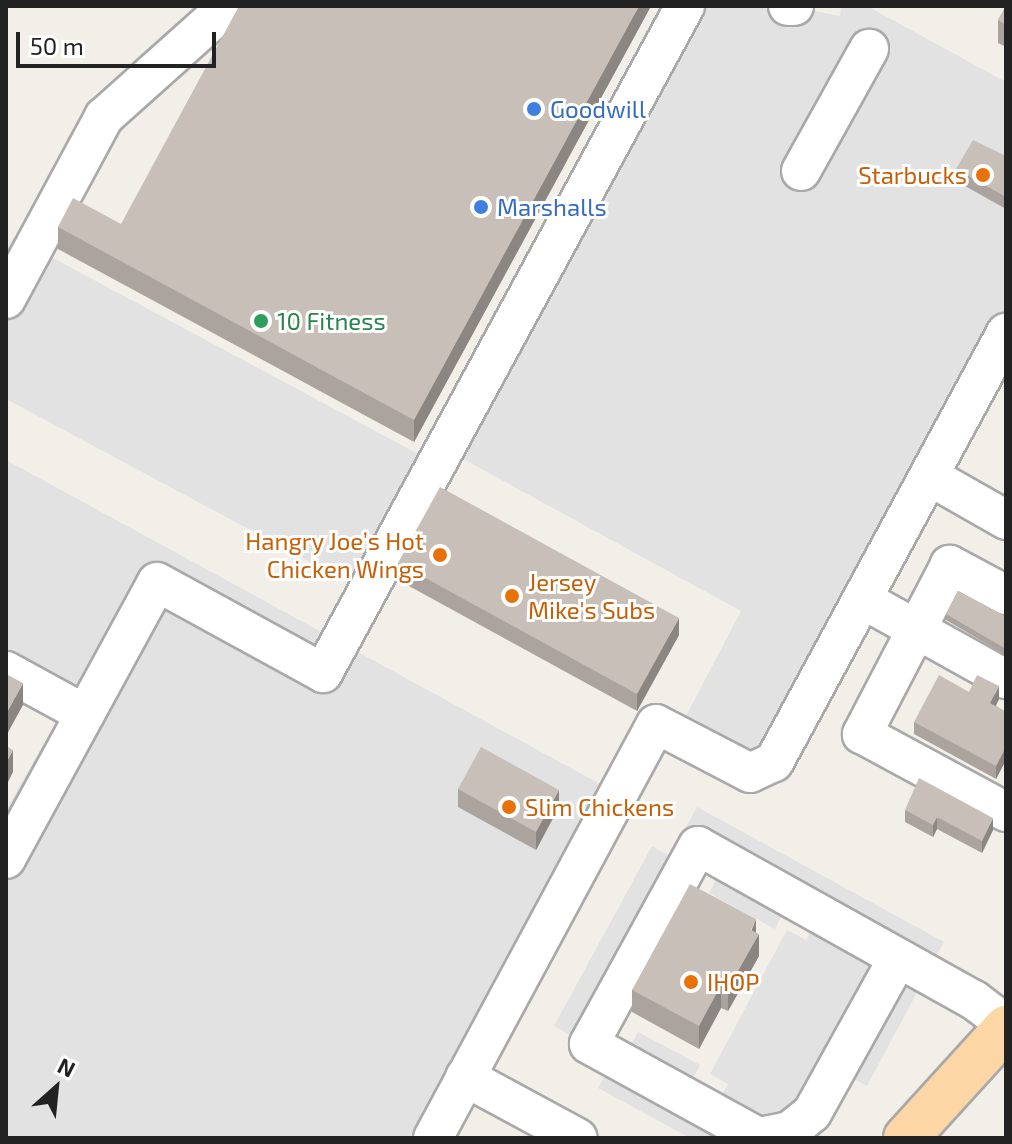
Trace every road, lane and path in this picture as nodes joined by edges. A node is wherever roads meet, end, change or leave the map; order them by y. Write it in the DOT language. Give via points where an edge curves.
graph roads {
  1 [pos="228,6"];
  2 [pos="685,6"];
  3 [pos="788,6"];
  4 [pos="794,6"];
  5 [pos="869,49"];
  6 [pos="801,171"];
  7 [pos="6,299"];
  8 [pos="1006,333"];
  9 [pos="929,476"];
  10 [pos="1006,520"];
  11 [pos="1006,595"];
  12 [pos="862,599"];
  13 [pos="915,629"];
  14 [pos="6,671"];
  15 [pos="1006,679"];
  16 [pos="85,714"];
  17 [pos="1006,812"];
  18 [pos="6,859"];
  19 [pos="898,958"];
  20 [pos="1006,1026"];
  21 [pos="465,1077"];
  22 [pos="433,1138"];
  23 [pos="578,1138"];
  24 [pos="906,1138"];
  1 -- 7 [label="lane" via="104,117"];
  2 -- 16 [label="lane" via="323,673 157,582"];
  3 -- 4 [label="lane"];
  5 -- 6 [label="lane"];
  8 -- 9 [label="lane"];
  9 -- 10 [label="lane"];
  9 -- 12 [label="lane"];
  11 -- 13 [label="lane" via="950,565"];
  12 -- 13 [label="lane"];
  12 -- 21 [label="lane" via="774,762 750,773 656,724"];
  13 -- 15 [label="lane"];
  13 -- 17 [label="lane" via="862,734"];
  14 -- 16 [label="lane"];
  16 -- 18 [label="lane"];
  19 -- 19 [label="lane" via="698,846 589,1044 758,1137 790,1131 812,1113"];
  19 -- 20 [label="lane" via="974,1000"];
  20 -- 24 [label="main road"];
  21 -- 22 [label="lane"];
  21 -- 23 [label="lane"];
}
